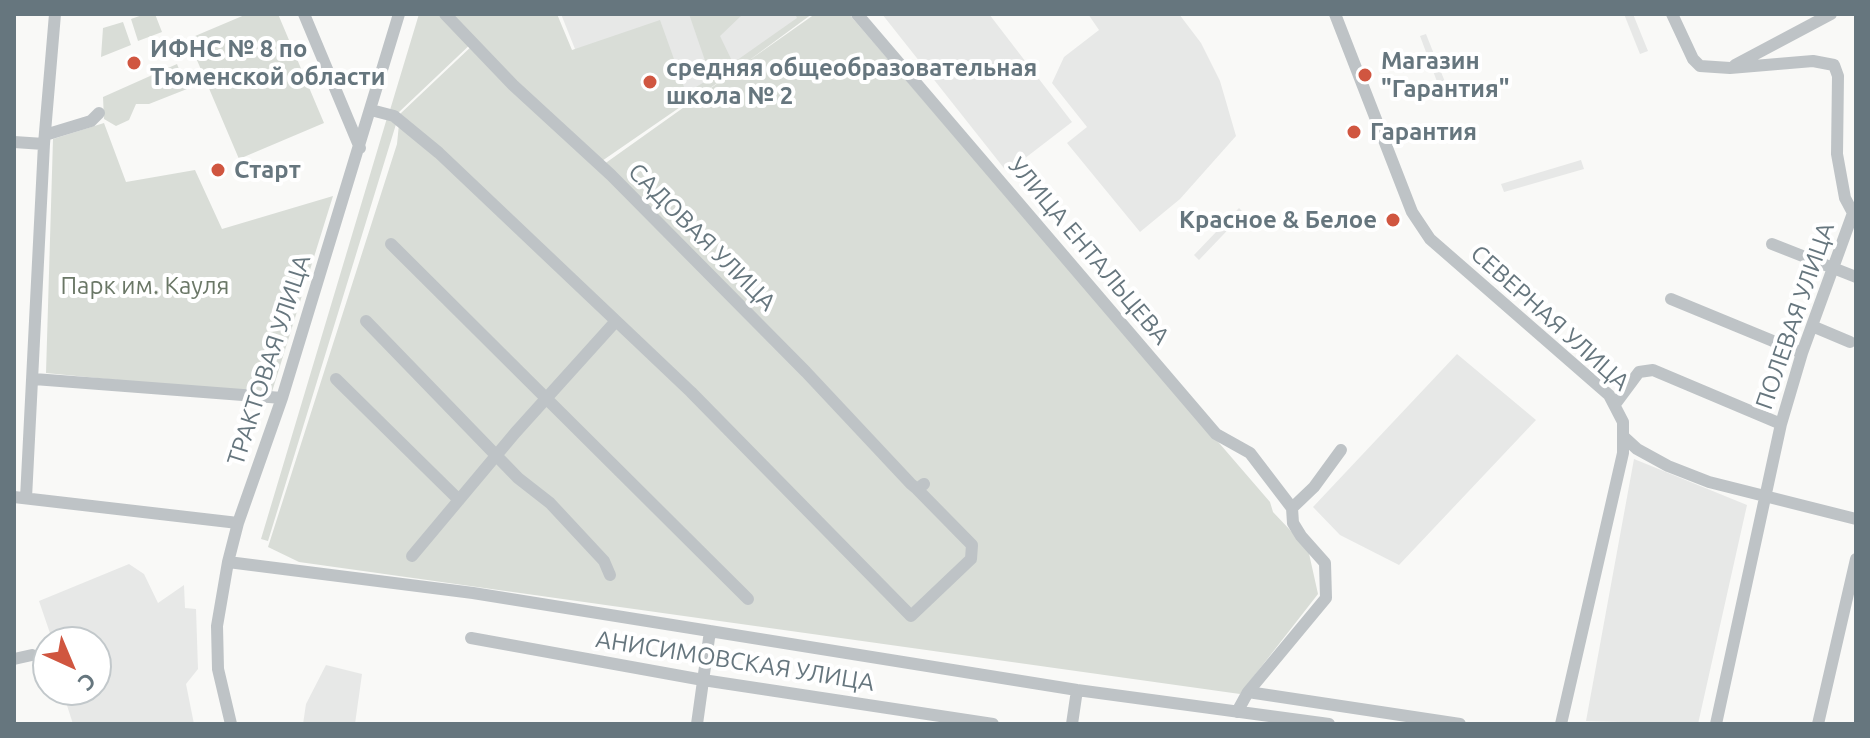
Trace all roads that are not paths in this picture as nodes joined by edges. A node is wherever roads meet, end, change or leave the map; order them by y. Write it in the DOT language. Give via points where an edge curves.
graph roads {
  1 [pos="55,14"];
  2 [pos="304,14"];
  3 [pos="399,14"];
  4 [pos="445,14"];
  5 [pos="857,14"];
  6 [pos="1335,14"];
  7 [pos="1672,14"];
  8 [pos="1831,14"];
  9 [pos="1730,68"];
  10 [pos="371,110"];
  11 [pos="99,113"];
  12 [pos="44,140"];
  13 [pos="14,142"];
  14 [pos="360,148"];
  15 [pos="391,244"];
  16 [pos="1772,244"];
  17 [pos="1834,269"];
  18 [pos="1856,277"];
  19 [pos="1671,299"];
  20 [pos="366,321"];
  21 [pos="616,321"];
  22 [pos="1812,326"];
  23 [pos="1850,342"];
  24 [pos="1802,353"];
  25 [pos="34,379"];
  26 [pos="336,379"];
  27 [pos="546,397"];
  28 [pos="282,398"];
  29 [pos="1616,403"];
  30 [pos="1781,424"];
  31 [pos="1625,438"];
  32 [pos="1341,450"];
  33 [pos="496,455"];
  34 [pos="20,497"];
  35 [pos="1763,497"];
  36 [pos="459,500"];
  37 [pos="1292,508"];
  38 [pos="1856,519"];
  39 [pos="238,523"];
  40 [pos="412,556"];
  41 [pos="1856,559"];
  42 [pos="228,562"];
  43 [pos="610,575"];
  44 [pos="748,599"];
  45 [pos="710,631"];
  46 [pos="471,638"];
  47 [pos="32,655"];
  48 [pos="14,659"];
  49 [pos="703,680"];
  50 [pos="1077,690"];
  51 [pos="1248,692"];
  52 [pos="1237,712"];
  53 [pos="231,724"];
  54 [pos="697,724"];
  55 [pos="993,724"];
  56 [pos="1072,724"];
  57 [pos="1329,724"];
  58 [pos="1460,724"];
  59 [pos="1561,724"];
  60 [pos="1716,724"];
  61 [pos="1818,724"];
  1 -- 12 [label="street"];
  2 -- 14 [label="street"];
  3 -- 10 [label="street, ТРАКТОВАЯ УЛИЦА"];
  4 -- 21 [label="street, САДОВАЯ УЛИЦА" via="920,486 972,545 971,559 911,616"];
  5 -- 37 [label="street, УЛИЦА ЕНТАЛЬЦЕВА" via="1216,434 1250,453"];
  6 -- 29 [label="street, СЕВЕРНАЯ УЛИЦА" via="1412,212 1430,239"];
  7 -- 9 [label="street, ПОЛЕВАЯ УЛИЦА" via="1700,66"];
  8 -- 9 [label="street"];
  9 -- 17 [label="street, ПОЛЕВАЯ УЛИЦА" via="1813,61 1834,65 1837,154 1853,213"];
  10 -- 14 [label="street, ТРАКТОВАЯ УЛИЦА"];
  10 -- 21 [label="street" via="394,116 439,153"];
  11 -- 12 [label="street"];
  12 -- 13 [label="street"];
  12 -- 25 [label="street"];
  14 -- 28 [label="street, ТРАКТОВАЯ УЛИЦА"];
  15 -- 27 [label="street"];
  16 -- 17 [label="street"];
  17 -- 18 [label="street"];
  17 -- 22 [label="street, ПОЛЕВАЯ УЛИЦА"];
  19 -- 24 [label="street"];
  20 -- 33 [label="street"];
  21 -- 27 [label="street"];
  22 -- 23 [label="street"];
  22 -- 24 [label="street, ПОЛЕВАЯ УЛИЦА"];
  24 -- 30 [label="street, ПОЛЕВАЯ УЛИЦА"];
  25 -- 28 [label="street"];
  25 -- 34 [label="street"];
  26 -- 36 [label="street"];
  27 -- 33 [label="street"];
  27 -- 44 [label="street"];
  28 -- 39 [label="street, ТРАКТОВАЯ УЛИЦА"];
  29 -- 30 [label="street" via="1639,372 1653,370"];
  29 -- 31 [label="street, СЕВЕРНАЯ УЛИЦА"];
  30 -- 35 [label="street, ПОЛЕВАЯ УЛИЦА"];
  31 -- 35 [label="street" via="1668,466"];
  31 -- 59 [label="street, СЕВЕРНАЯ УЛИЦА"];
  32 -- 37 [label="street"];
  33 -- 36 [label="street"];
  33 -- 43 [label="street" via="550,503 604,561"];
  34 -- 39 [label="street"];
  35 -- 38 [label="street"];
  35 -- 60 [label="street, ПОЛЕВАЯ УЛИЦА"];
  36 -- 40 [label="street"];
  37 -- 51 [label="street, УЛИЦА ЕНТАЛЬЦЕВА" via="1293,523 1325,563 1326,598"];
  39 -- 42 [label="street, ТРАКТОВАЯ УЛИЦА"];
  41 -- 61 [label="street"];
  42 -- 45 [label="street" via="473,593"];
  42 -- 53 [label="street, ТРАКТОВАЯ УЛИЦА" via="217,655"];
  45 -- 49 [label="street"];
  45 -- 50 [label="street"];
  46 -- 49 [label="street, АНИСИМОВСКАЯ УЛИЦА"];
  47 -- 48 [label="street"];
  49 -- 54 [label="street"];
  49 -- 55 [label="street, АНИСИМОВСКАЯ УЛИЦА"];
  50 -- 52 [label="street"];
  50 -- 56 [label="street"];
  51 -- 52 [label="street, УЛИЦА ЕНТАЛЬЦЕВА"];
  51 -- 58 [label="street"];
  52 -- 57 [label="street"];
}
